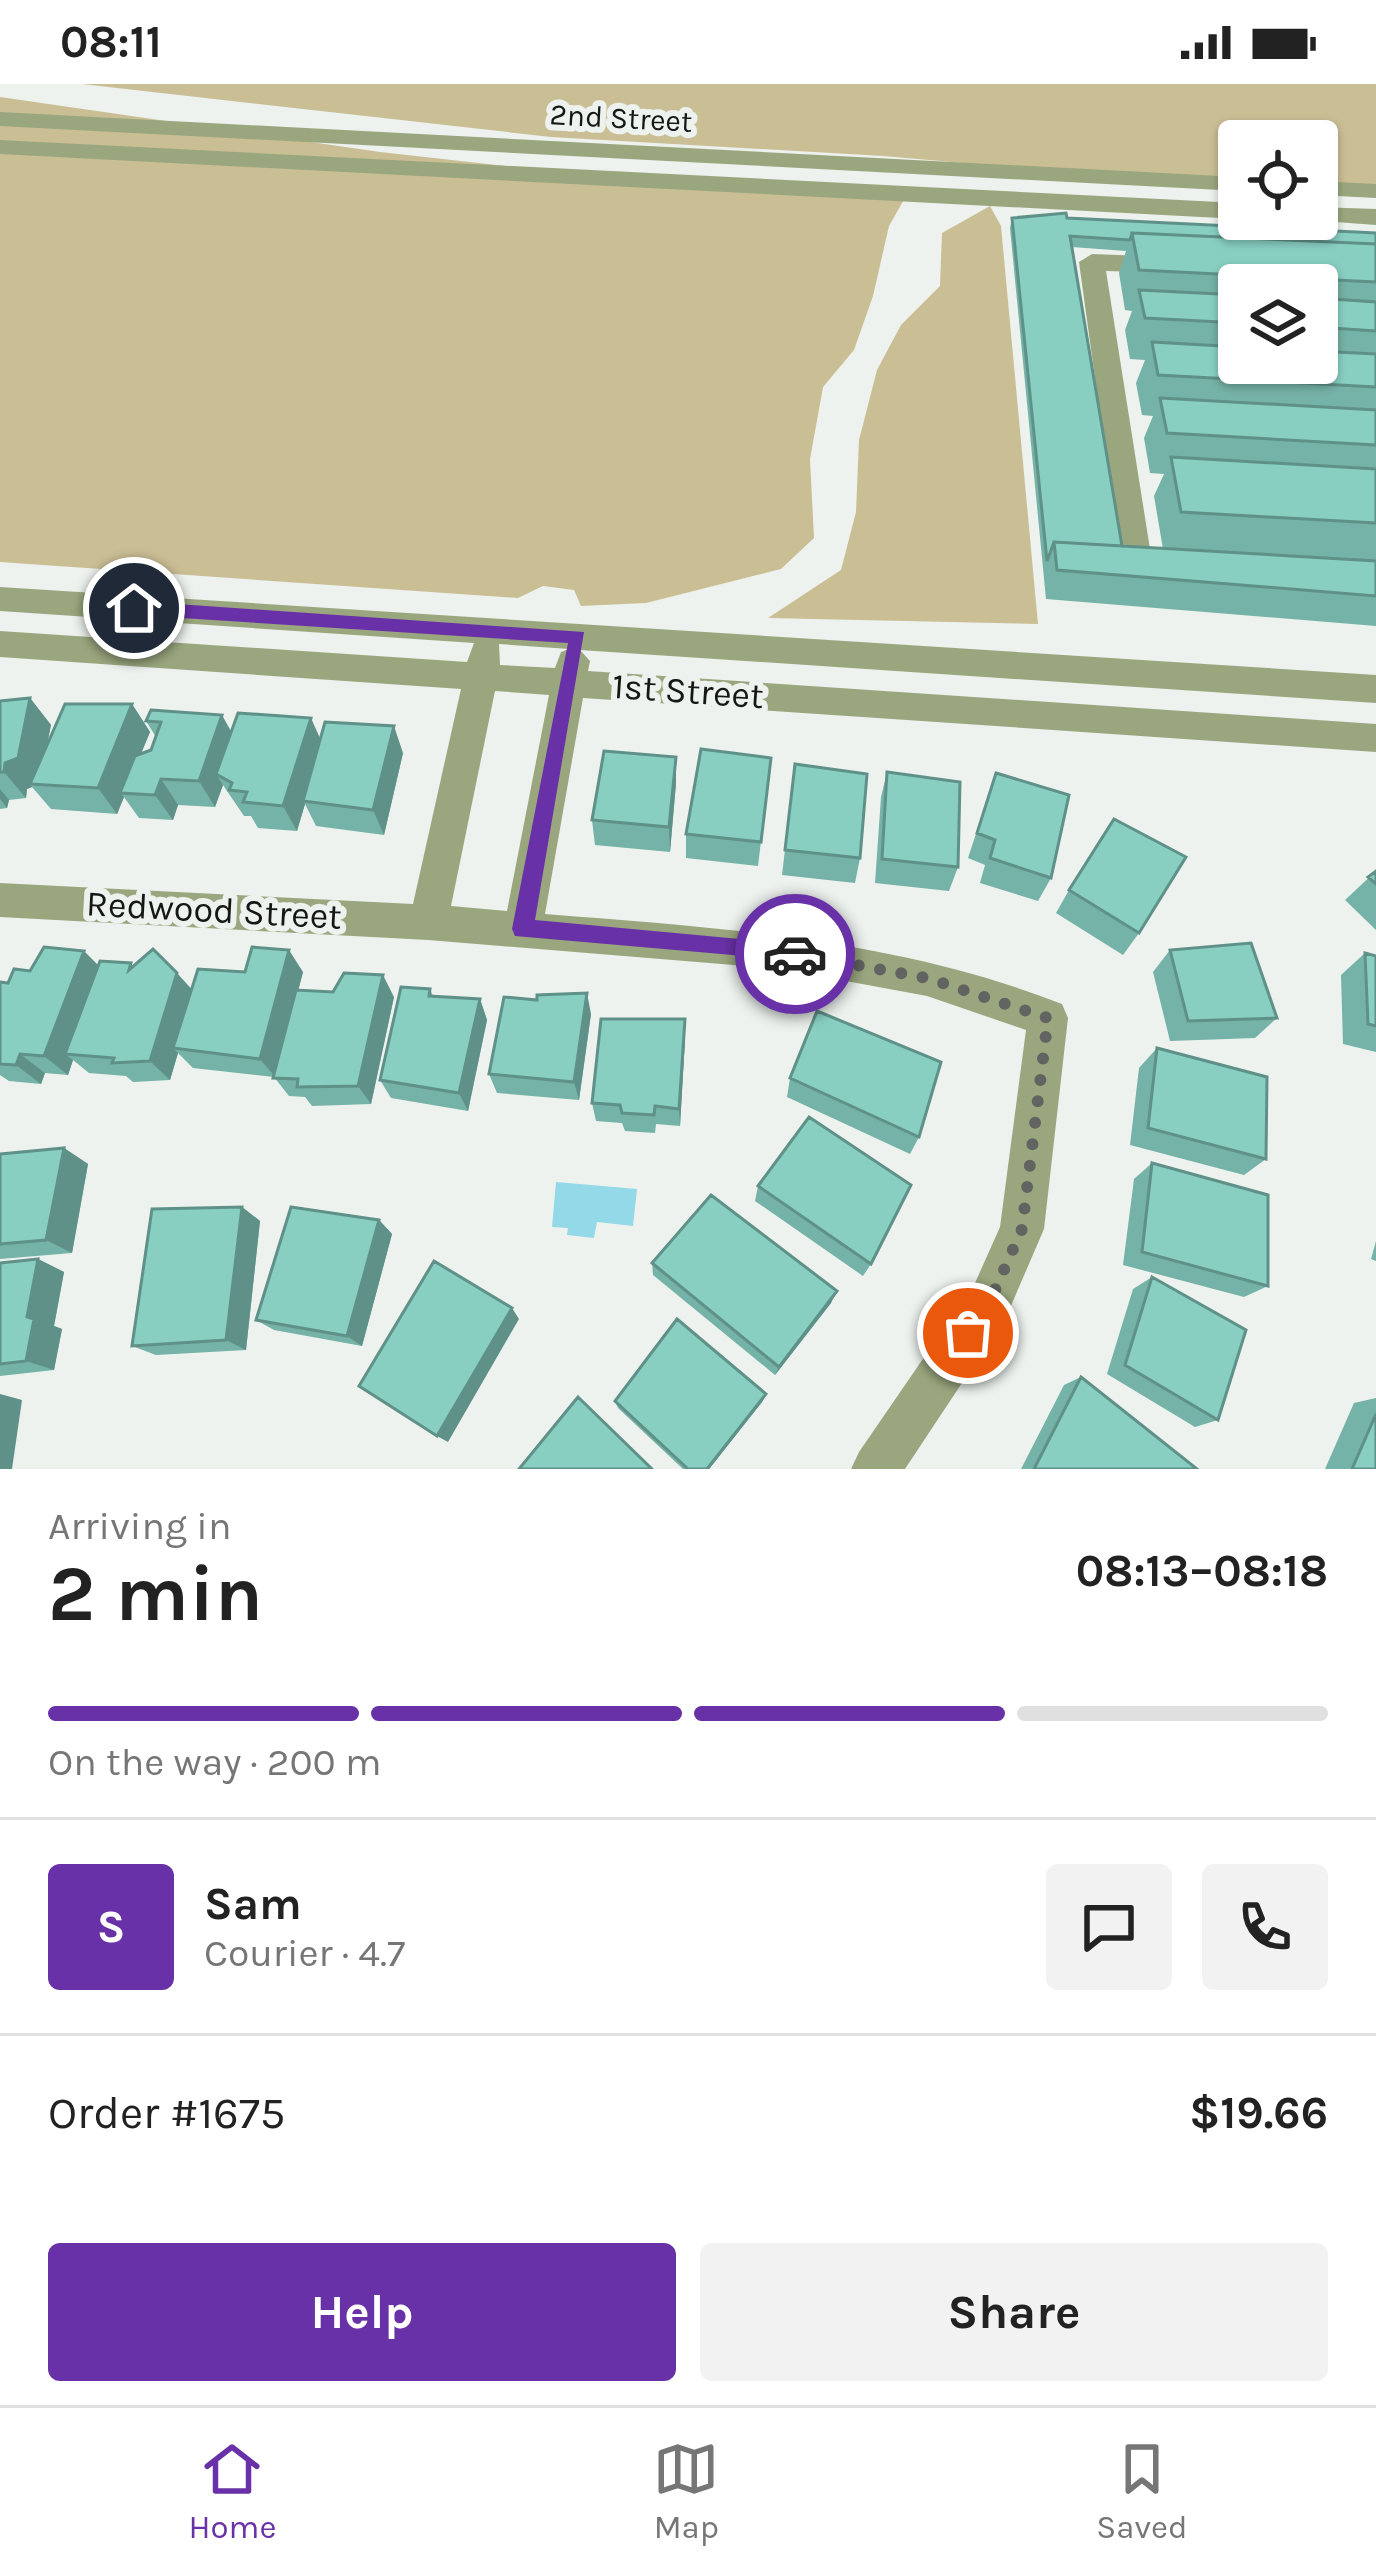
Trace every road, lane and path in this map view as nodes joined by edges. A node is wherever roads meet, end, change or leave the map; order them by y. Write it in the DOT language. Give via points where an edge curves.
graph roads {
  1 [pos="0,118"];
  2 [pos="0,147"];
  3 [pos="1218,183"];
  4 [pos="1338,189"];
  5 [pos="1376,191"];
  6 [pos="1218,210"];
  7 [pos="1338,215"];
  8 [pos="1376,218"];
  9 [pos="1210,267"];
  10 [pos="1202,564"];
  11 [pos="0,599"];
  12 [pos="491,631"];
  13 [pos="578,637"];
  14 [pos="0,644"];
  15 [pos="480,676"];
  16 [pos="570,682"];
  17 [pos="1376,688"];
  18 [pos="1376,738"];
  19 [pos="0,899"];
  20 [pos="428,922"];
  21 [pos="523,929"];
  22 [pos="875,1469"];
  1 -- 3 [label="street, 2nd Street"];
  2 -- 6 [label="street, 2nd Street"];
  4 -- 5 [label="street"];
  7 -- 8 [label="street"];
  9 -- 10 [label="street" via="1092,262 1112,319 1128,424 1136,560"];
  11 -- 12 [label="street, 1st Street"];
  12 -- 13 [label="street, 1st Street"];
  12 -- 15 [label="street"];
  13 -- 16 [label="street"];
  13 -- 17 [label="street, 1st Street"];
  14 -- 15 [label="street, 1st Street"];
  15 -- 16 [label="street, 1st Street"];
  15 -- 20 [label="street"];
  16 -- 18 [label="street, 1st Street"];
  16 -- 21 [label="street"];
  19 -- 20 [label="street, Redwood Street"];
  20 -- 21 [label="street, Redwood Street"];
  21 -- 22 [label="street, Redwood Street" via="781,951 927,978 1048,1018 1022,1229 991,1299"];
}
